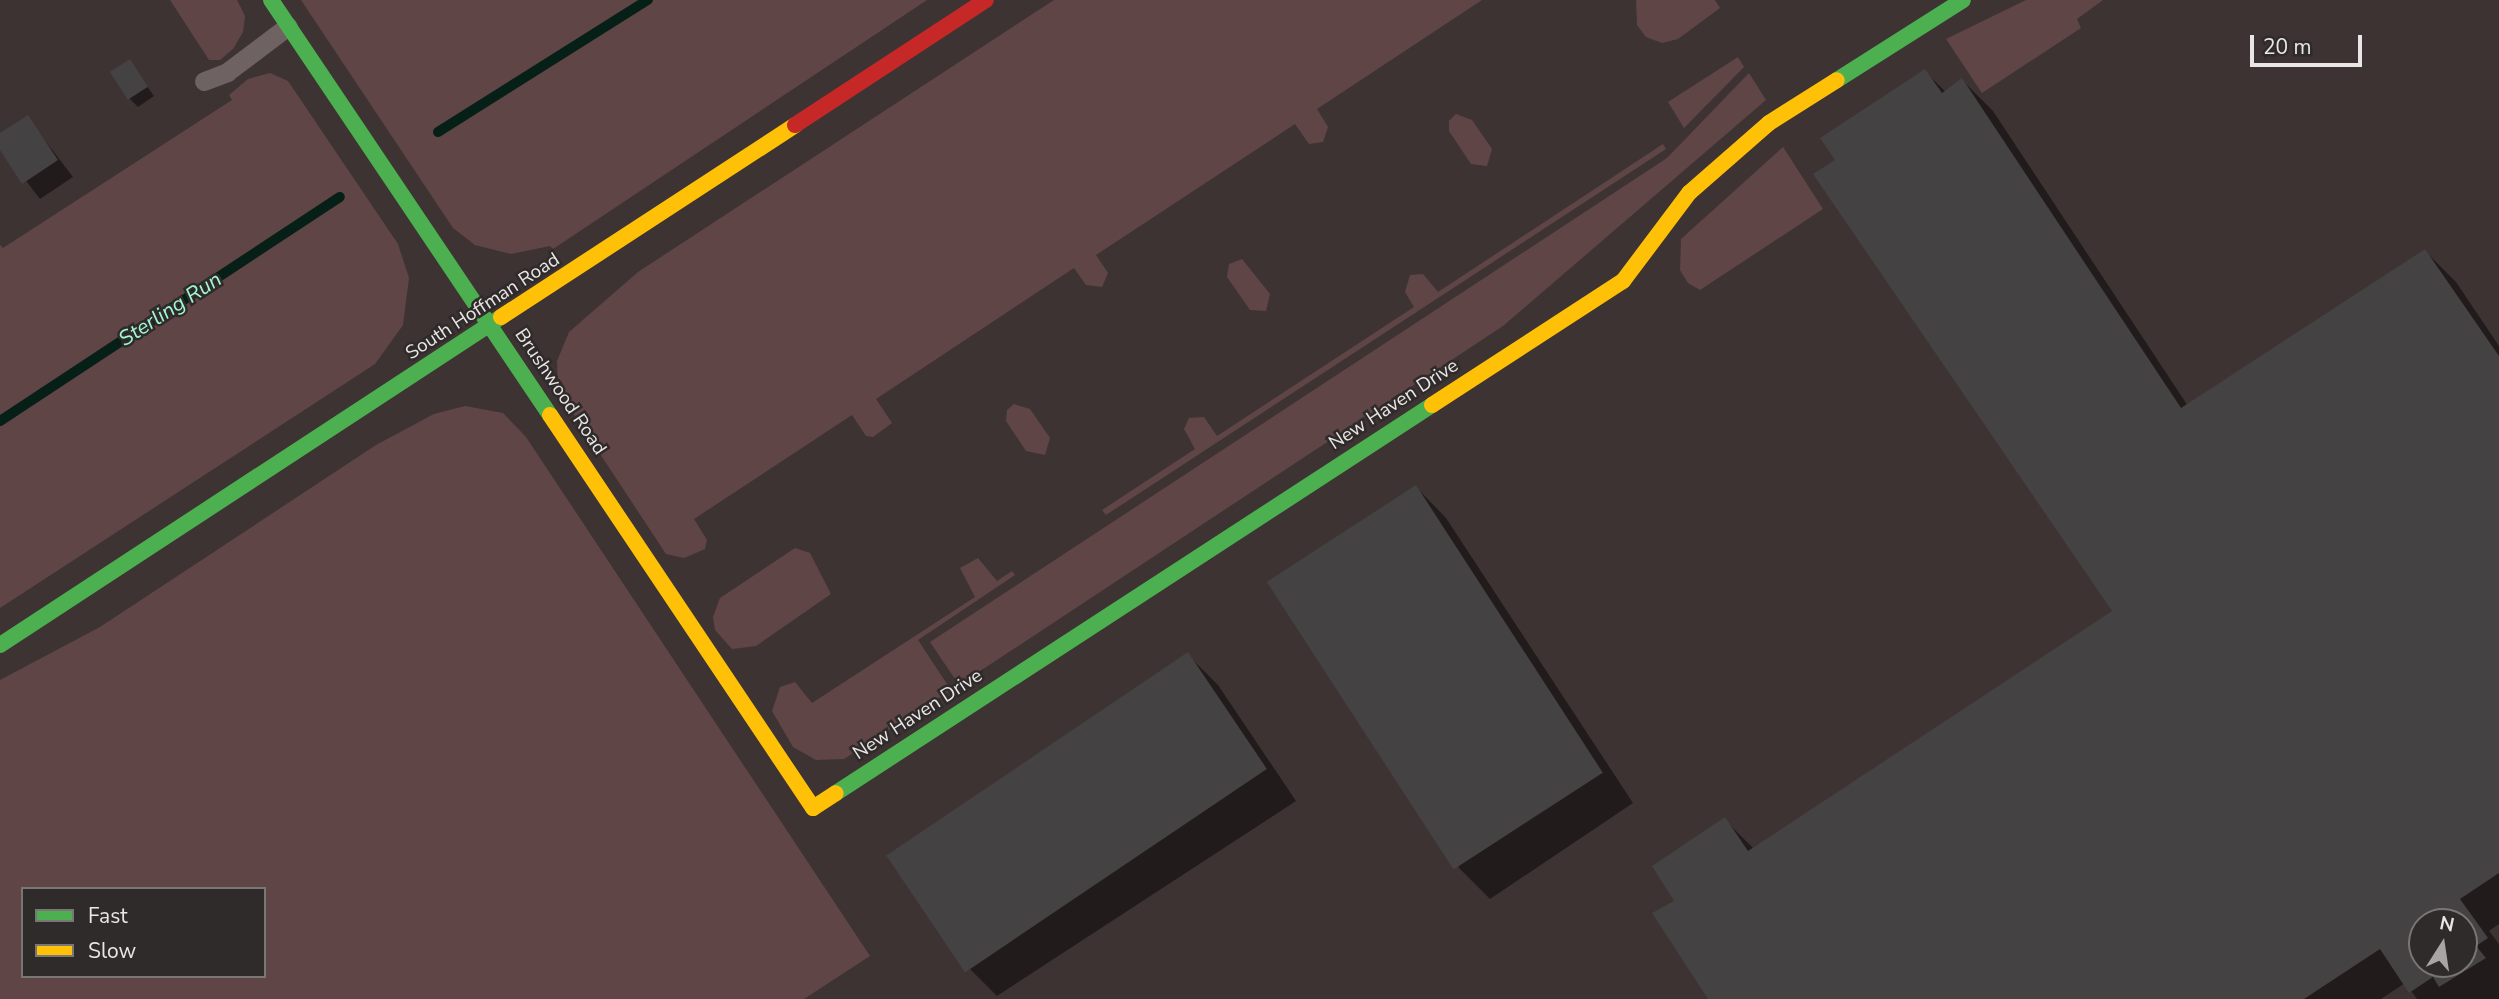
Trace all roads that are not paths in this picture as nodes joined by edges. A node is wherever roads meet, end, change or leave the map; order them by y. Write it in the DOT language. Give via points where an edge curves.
graph roads {
  1 [pos="271,0"];
  2 [pos="986,0"];
  3 [pos="1963,0"];
  4 [pos="288,26"];
  5 [pos="204,81"];
  6 [pos="491,326"];
  7 [pos="0,645"];
  8 [pos="813,808"];
  1 -- 4 [label="street, Brushwood Road"];
  2 -- 6 [label="street, South Hoffman Road"];
  3 -- 8 [label="street, New Haven Drive" via="1769,123 1689,193 1623,281"];
  4 -- 5 [label="lane" via="227,72"];
  4 -- 6 [label="street, Brushwood Road"];
  6 -- 7 [label="street, South Hoffman Road"];
  6 -- 8 [label="street, Brushwood Road"];
}
